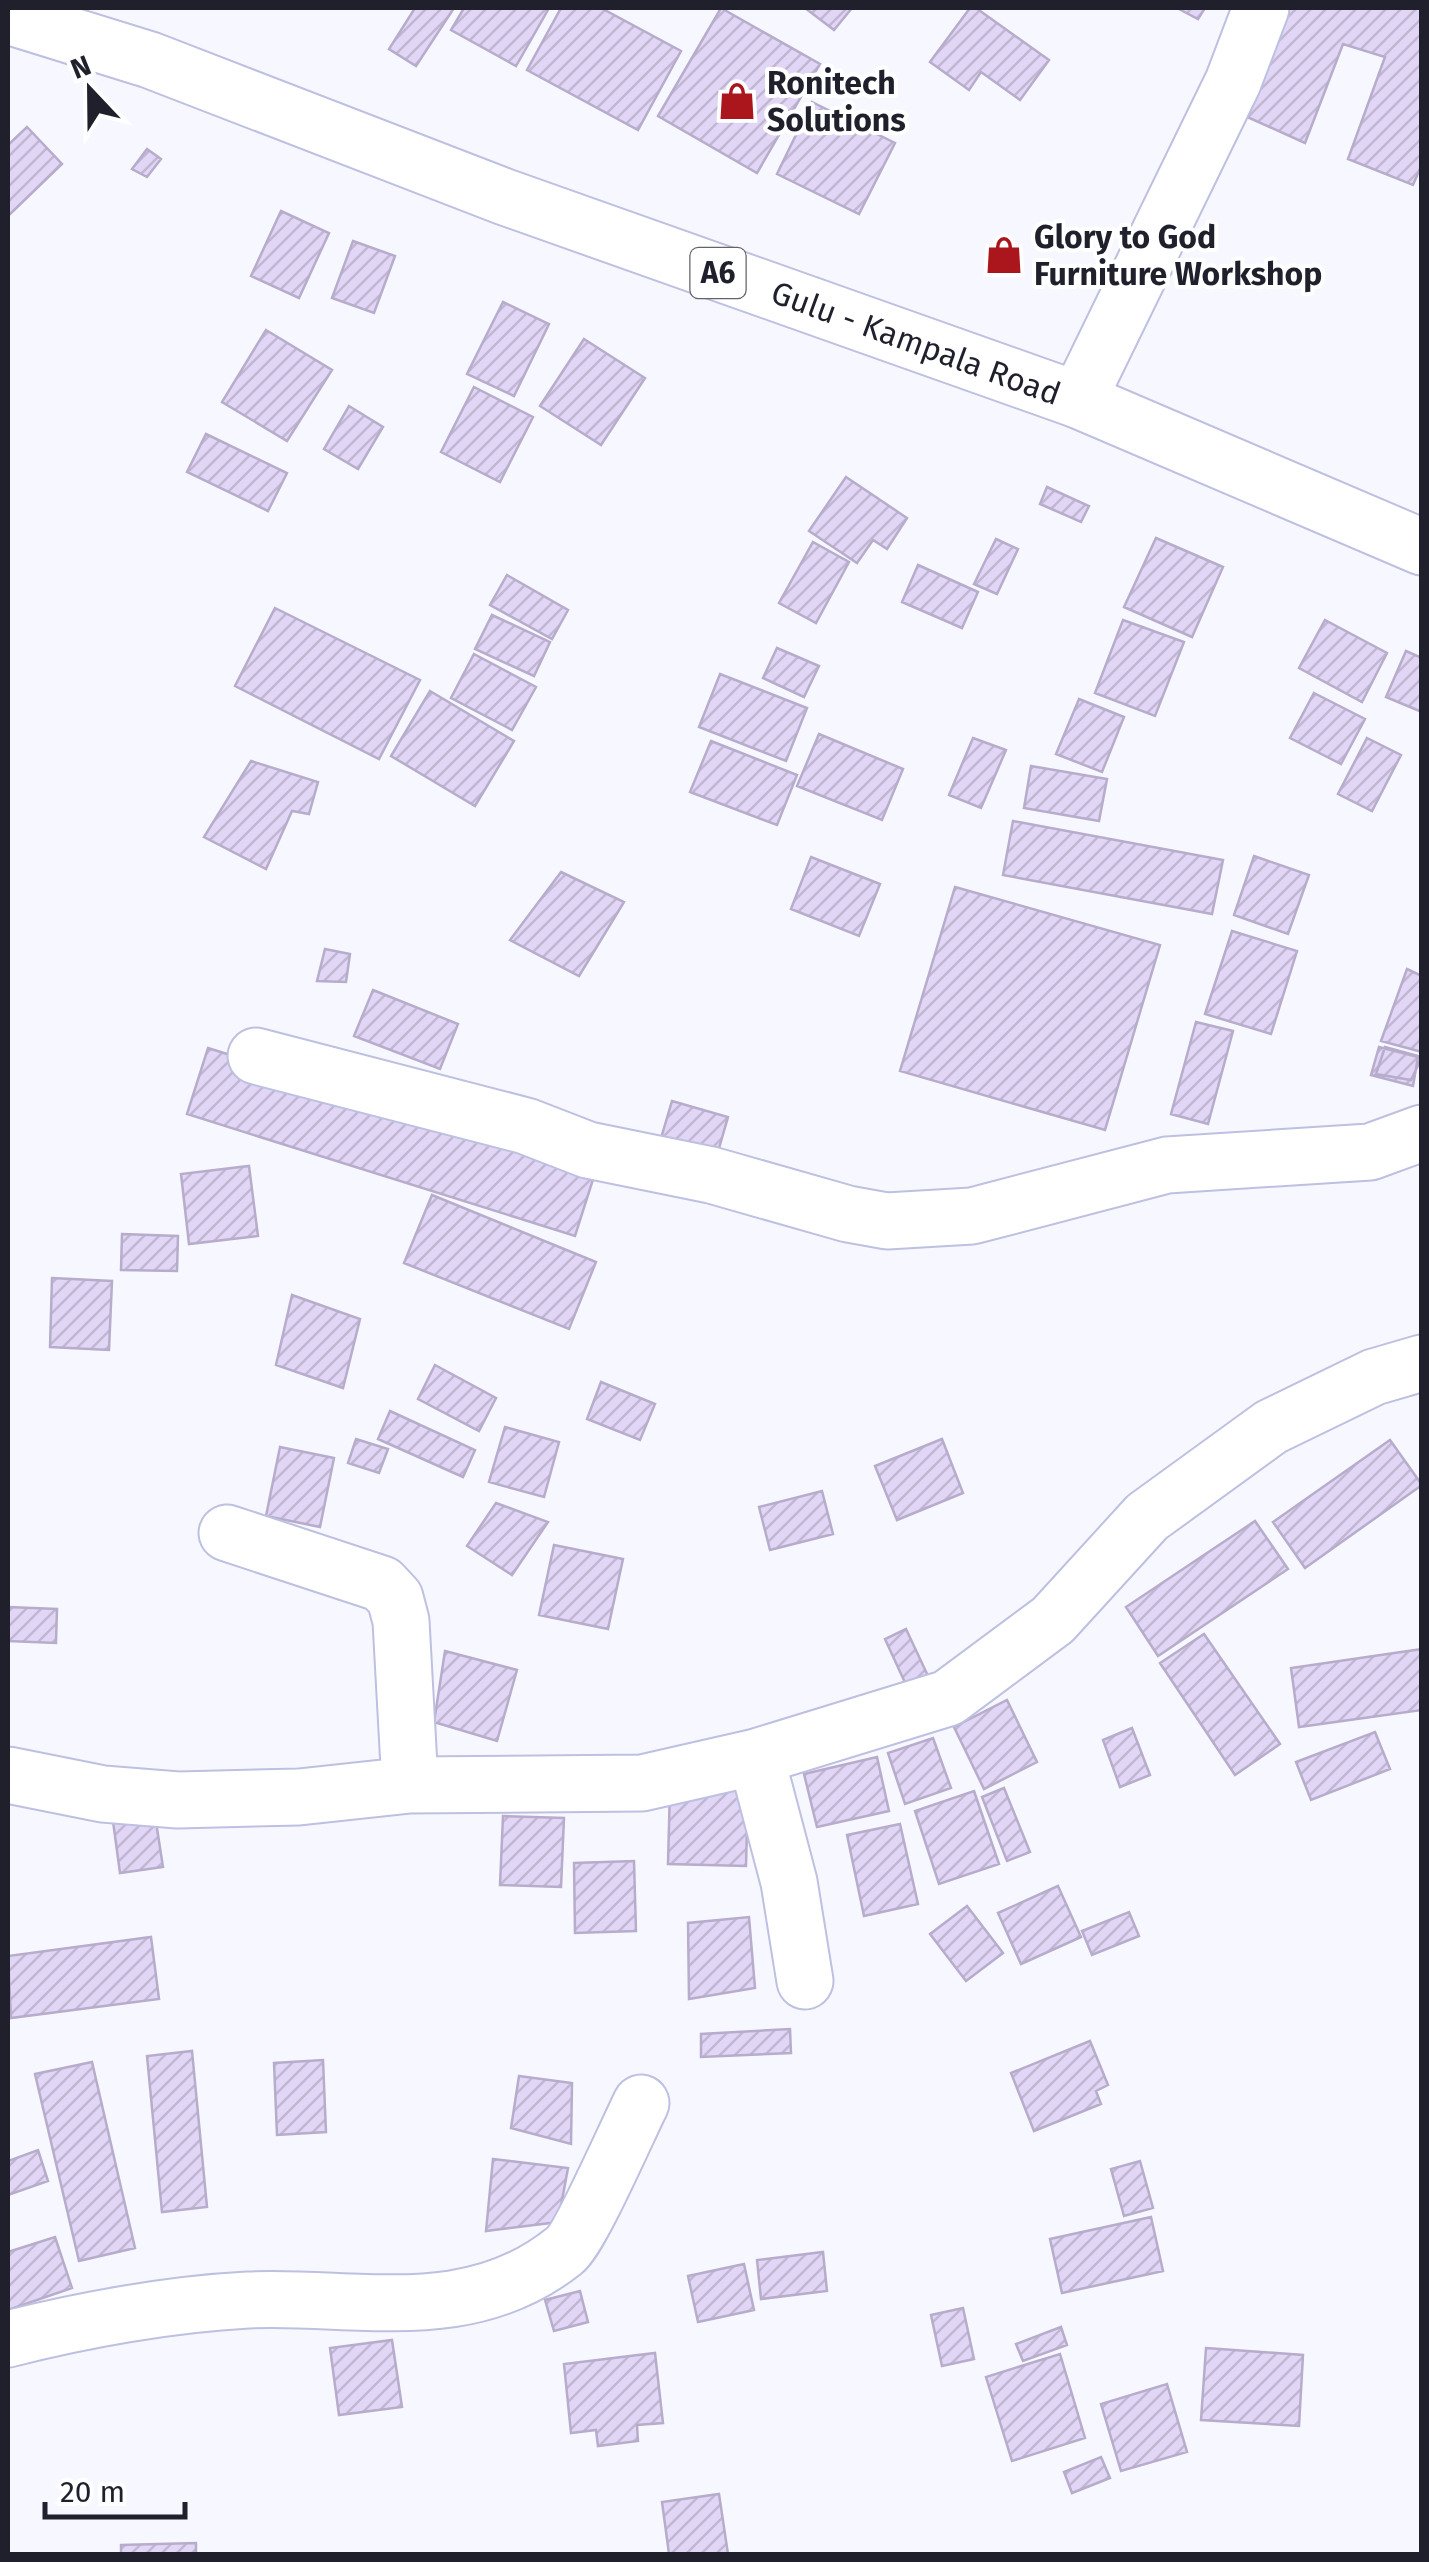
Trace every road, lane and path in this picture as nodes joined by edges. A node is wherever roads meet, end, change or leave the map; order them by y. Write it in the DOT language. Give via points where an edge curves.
graph roads {
  1 [pos="1261,8"];
  2 [pos="8,16"];
  3 [pos="1078,400"];
  4 [pos="1422,547"];
  5 [pos="256,1056"];
  6 [pos="1422,1133"];
  7 [pos="1422,1363"];
  8 [pos="227,1532"];
  9 [pos="756,1757"];
  10 [pos="8,1776"];
  11 [pos="410,1785"];
  12 [pos="805,1981"];
  13 [pos="641,2103"];
  14 [pos="8,2339"];
  1 -- 3 [label="street" via="1233,82"];
  2 -- 3 [label="street, Gulu - Kampala Road / A6" via="150,60 505,197"];
  3 -- 4 [label="street, Gulu - Kampala Road / A6"];
  5 -- 6 [label="street" via="526,1126 588,1150 887,1221 972,1216 1167,1165 1370,1152"];
  7 -- 9 [label="street" via="1270,1426 1147,1518 1054,1620 948,1698"];
  8 -- 11 [label="street" via="382,1584 395,1598"];
  9 -- 11 [label="street" via="642,1782"];
  9 -- 12 [label="street" via="789,1882"];
  10 -- 11 [label="street" via="178,1800"];
  13 -- 14 [label="street" via="568,2249 490,2288 434,2305 248,2300"];
}
